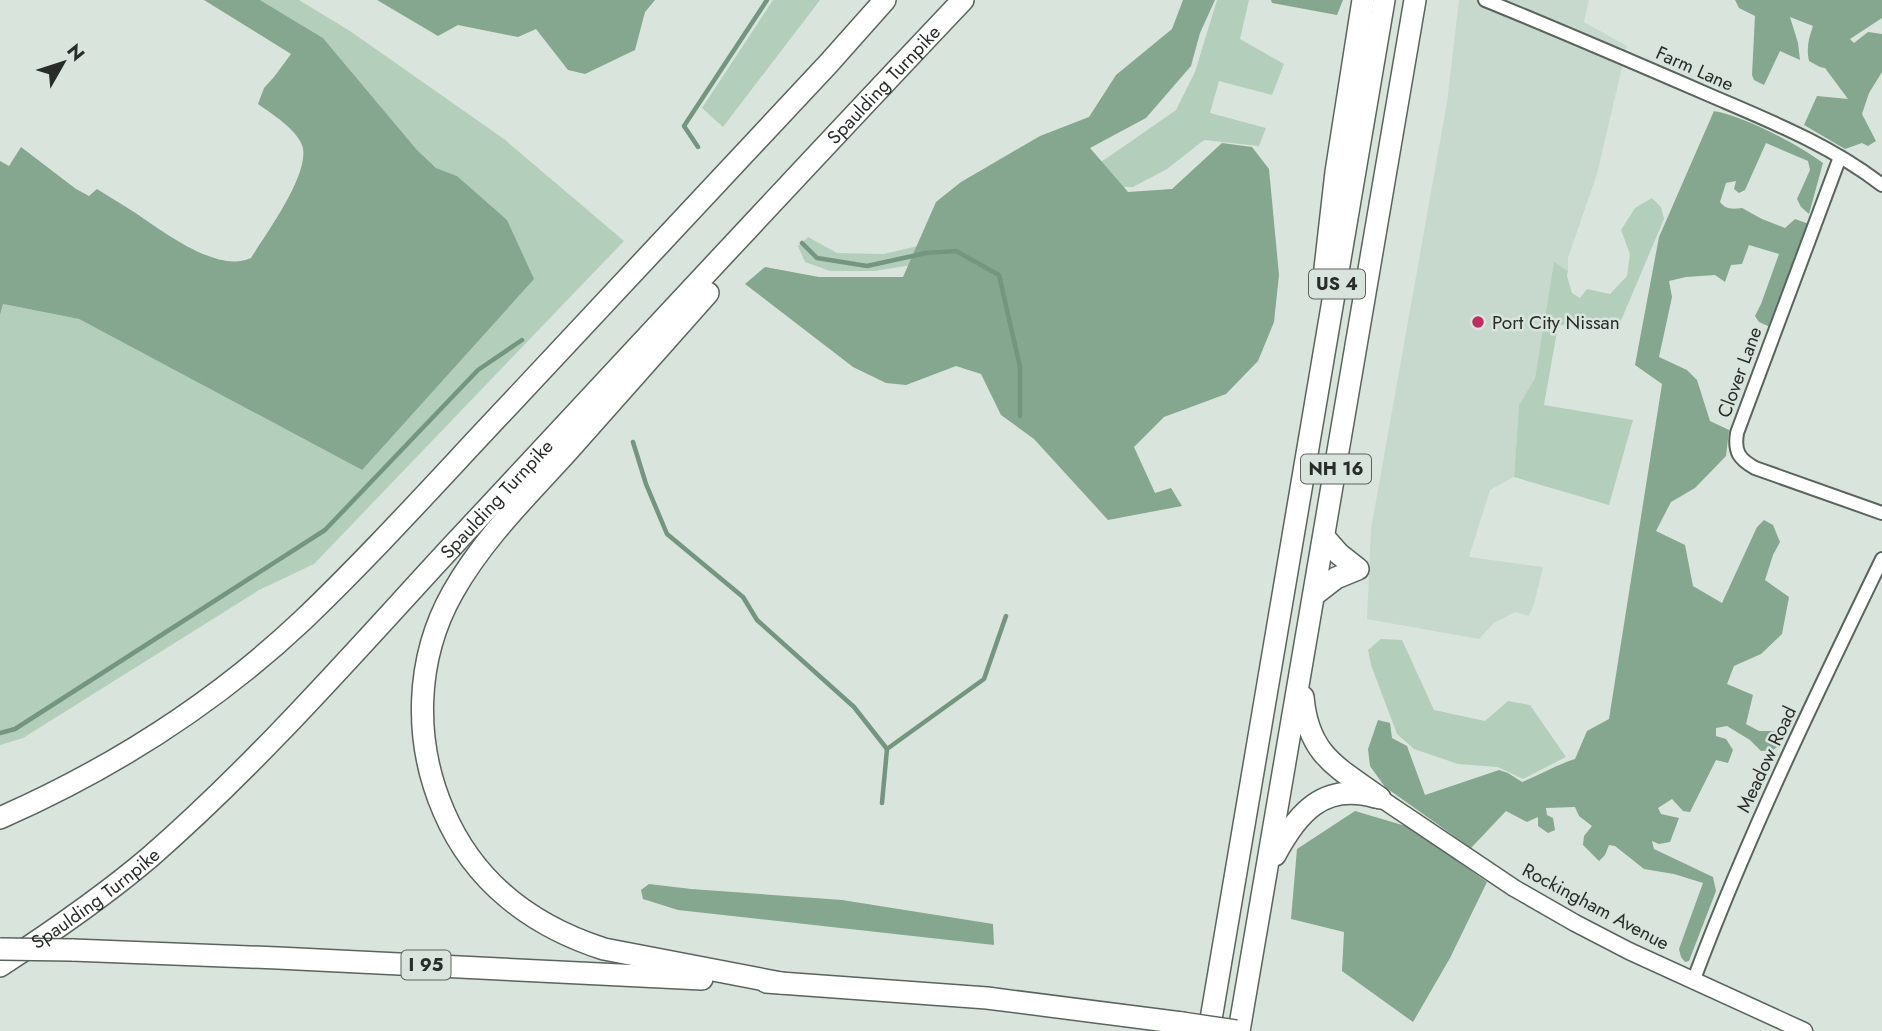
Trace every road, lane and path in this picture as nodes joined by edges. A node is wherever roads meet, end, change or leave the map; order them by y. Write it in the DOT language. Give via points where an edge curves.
graph roads {
  1 [pos="885,0"];
  2 [pos="963,0"];
  3 [pos="971,0"];
  4 [pos="1363,0"];
  5 [pos="1384,0"];
  6 [pos="1415,0"];
  7 [pos="1485,0"];
  8 [pos="933,31"];
  9 [pos="838,133"];
  10 [pos="1840,157"];
  11 [pos="1882,185"];
  12 [pos="1882,513"];
  13 [pos="1324,537"];
  14 [pos="1882,559"];
  15 [pos="1288,567"];
  16 [pos="1314,595"];
  17 [pos="1301,671"];
  18 [pos="1380,799"];
  19 [pos="0,818"];
  20 [pos="1266,875"];
  21 [pos="0,949"];
  22 [pos="0,966"];
  23 [pos="1694,979"];
  24 [pos="781,983"];
  25 [pos="1209,1031"];
  26 [pos="1237,1031"];
  27 [pos="1804,1031"];
  1 -- 19 [label="highway" via="412,509 302,621 221,689 135,748"];
  2 -- 8 [label="highway, Spaulding Turnpike"];
  3 -- 8 [label="highway"];
  4 -- 15 [label="highway" via="1336,172"];
  5 -- 15 [label="highway, US 4"];
  6 -- 13 [label="highway, NH 16"];
  7 -- 10 [label="street, Farm Lane" via="1787,129"];
  8 -- 9 [label="highway, Spaulding Turnpike"];
  9 -- 22 [label="highway, Spaulding Turnpike" via="225,786 107,891"];
  9 -- 24 [label="highway" via="724,275 483,548 443,612 429,653 422,695 427,760 447,821 471,859 501,893 557,931 604,949"];
  10 -- 11 [label="street, Farm Lane"];
  10 -- 12 [label="street, Clover Lane" via="1735,444 1745,463 1755,468"];
  13 -- 16 [label="highway, NH 16"];
  13 -- 16 [label="highway" via="1357,569"];
  14 -- 23 [label="street, Meadow Road" via="1757,823"];
  15 -- 25 [label="highway, US 4"];
  16 -- 17 [label="highway, NH 16"];
  17 -- 18 [label="highway" via="1305,711 1315,744"];
  17 -- 20 [label="highway, NH 16"];
  18 -- 20 [label="highway" via="1337,793 1322,799 1293,825"];
  18 -- 23 [label="street, Rockingham Avenue" via="1575,923"];
  20 -- 26 [label="highway, NH 16"];
  21 -- 24 [label="highway, I 95, bridge"];
  23 -- 27 [label="street, Rockingham Avenue"];
  24 -- 26 [label="highway, I 95, bridge" via="987,998"];
}
